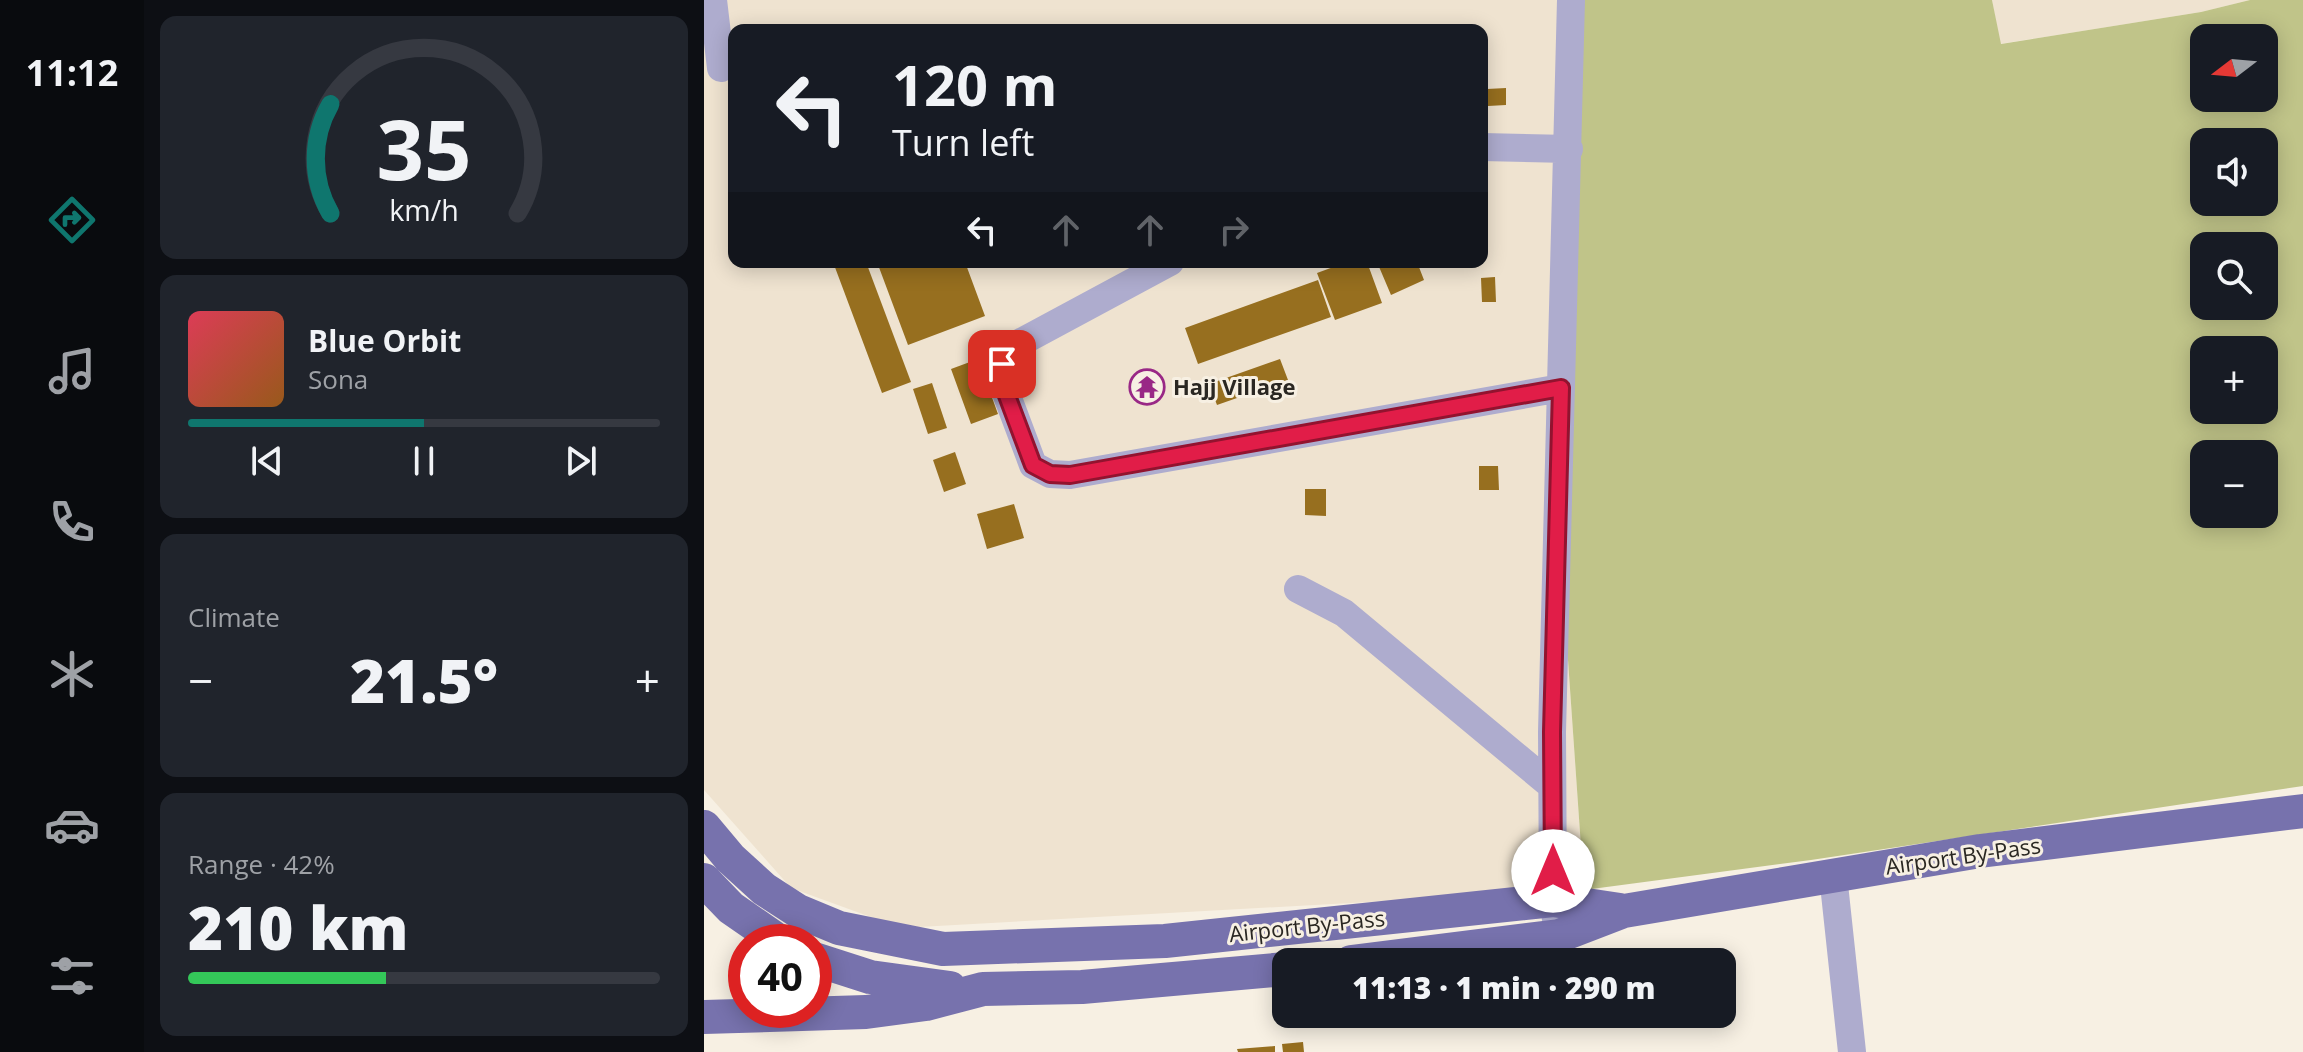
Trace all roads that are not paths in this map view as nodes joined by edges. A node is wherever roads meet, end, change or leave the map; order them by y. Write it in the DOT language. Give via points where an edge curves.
graph roads {
  1 [pos="713,0"];
  2 [pos="1571,0"];
  3 [pos="721,68"];
  4 [pos="1488,147"];
  5 [pos="1569,149"];
  6 [pos="1159,268"];
  7 [pos="1561,388"];
  8 [pos="1298,589"];
  9 [pos="1552,786"];
  10 [pos="2303,811"];
  11 [pos="704,827"];
  12 [pos="1833,875"];
  13 [pos="704,880"];
  14 [pos="1553,900"];
  15 [pos="1624,911"];
  16 [pos="754,924"];
  17 [pos="1559,936"];
  18 [pos="1463,948"];
  19 [pos="832,965"];
  20 [pos="1272,970"];
  21 [pos="983,989"];
  22 [pos="704,1017"];
  23 [pos="1852,1052"];
  1 -- 3 [label="street"];
  2 -- 5 [label="street"];
  4 -- 5 [label="street"];
  5 -- 7 [label="street"];
  6 -- 7 [label="street" via="1012,347 1002,364 1003,385 1033,465 1050,474 1070,475"];
  7 -- 9 [label="street"];
  8 -- 9 [label="street" via="1344,613"];
  9 -- 14 [label="street"];
  10 -- 12 [label="main road, Airport By-Pass"];
  11 -- 14 [label="main road, Airport By-Pass" via="764,889 798,911 839,928 943,949 1165,941"];
  12 -- 15 [label="main road, Airport By-Pass"];
  12 -- 23 [label="street"];
  13 -- 16 [label="main road"];
  14 -- 15 [label="main road, Airport By-Pass"];
  14 -- 17 [label="street"];
  15 -- 17 [label="main road, Airport By-Pass"];
  17 -- 18 [label="main road, Airport By-Pass"];
  19 -- 21 [label="main road" via="870,977"];
  20 -- 21 [label="main road, Airport By-Pass" via="1082,987"];
  21 -- 22 [label="main road, Airport By-Pass" via="866,1012"];
}
